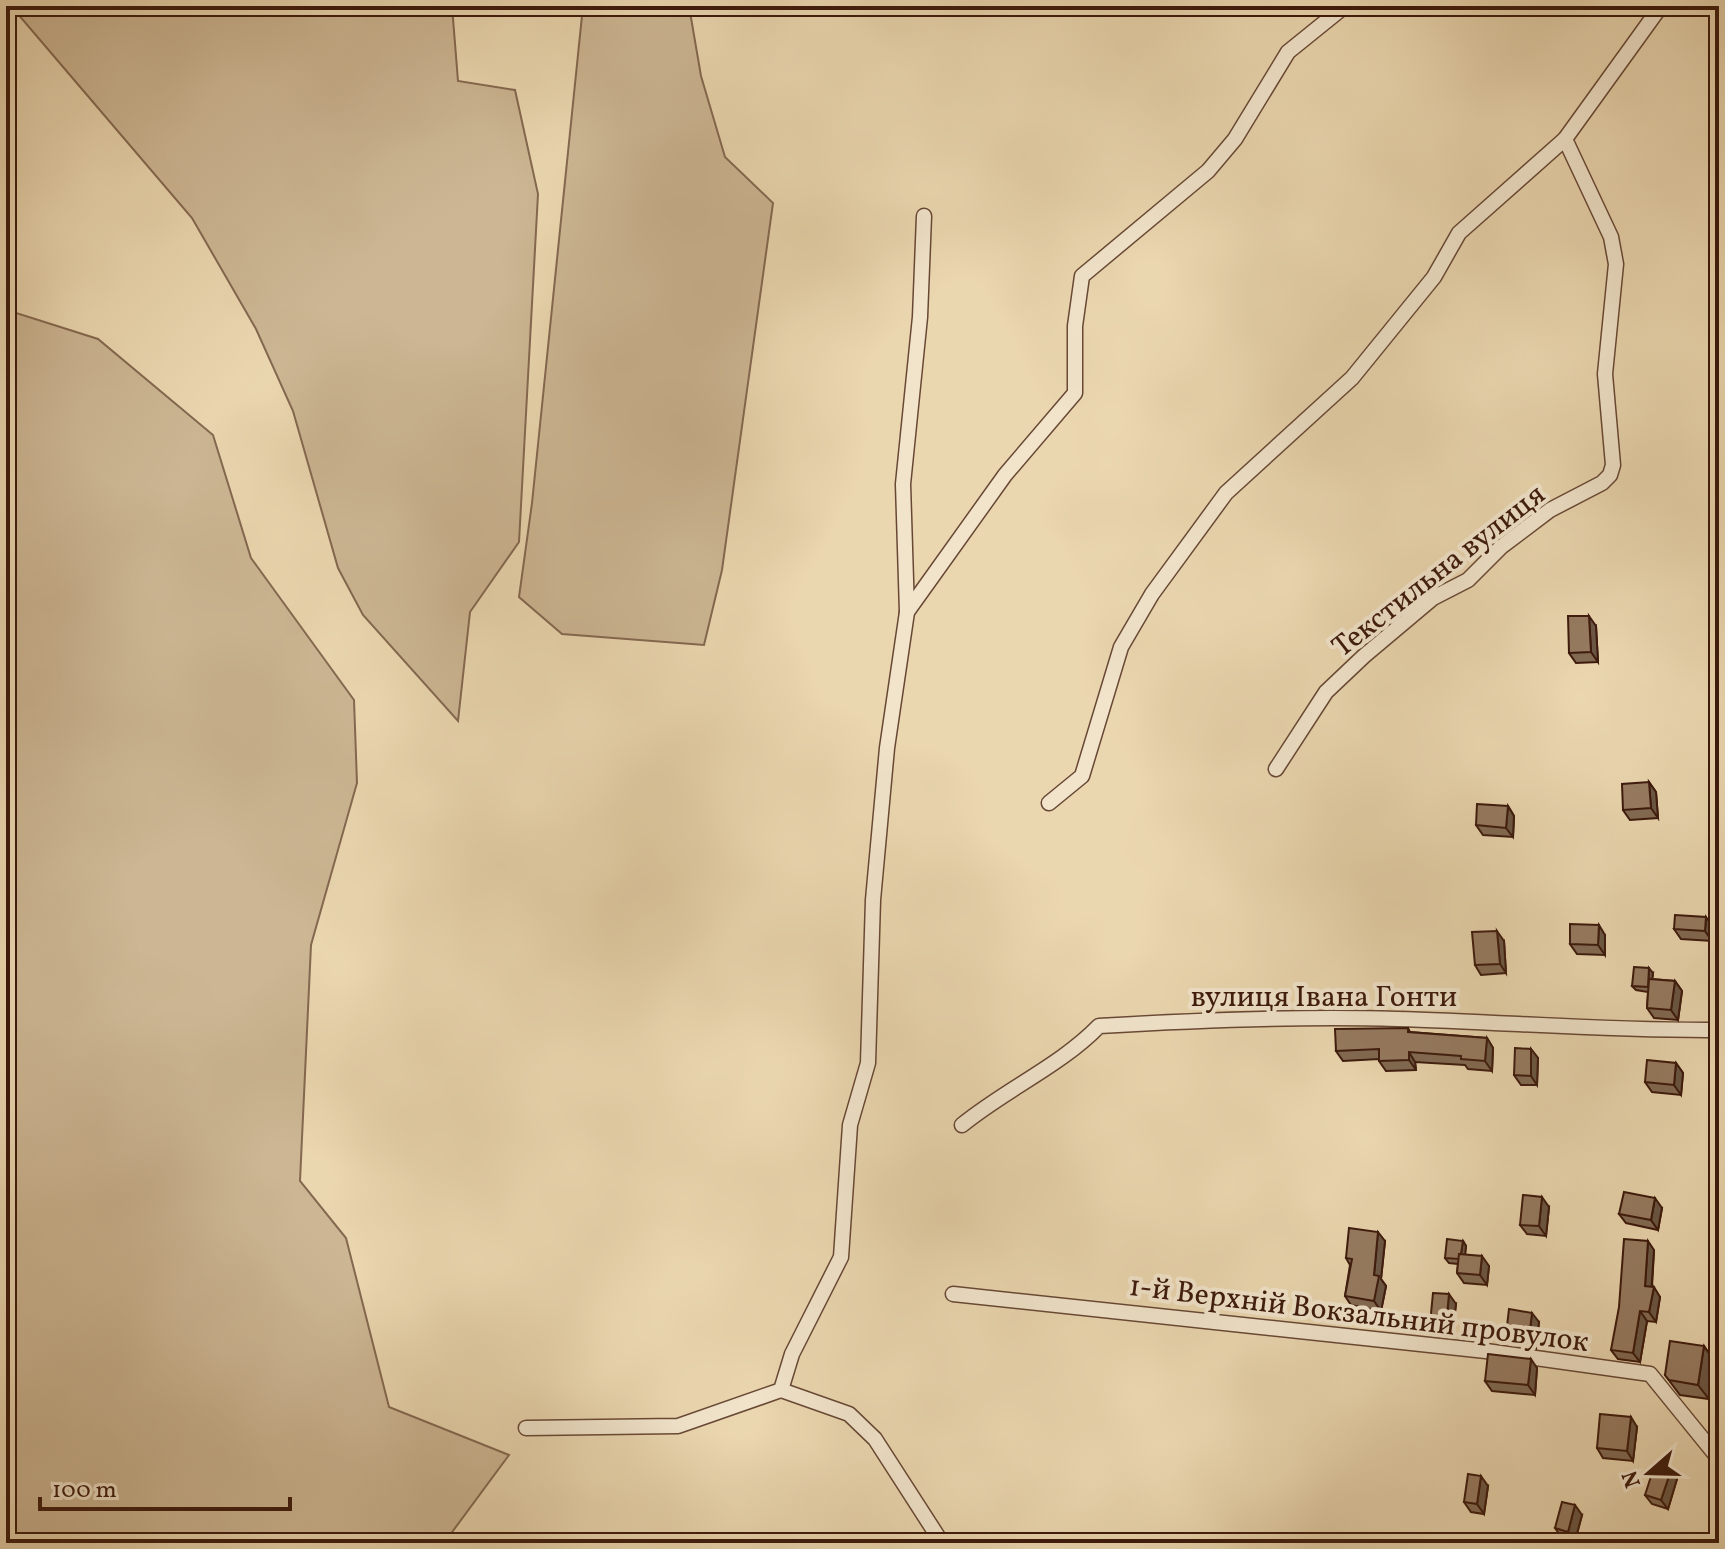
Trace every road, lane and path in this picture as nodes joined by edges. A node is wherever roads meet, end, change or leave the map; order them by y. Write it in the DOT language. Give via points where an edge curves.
graph roads {
  1 [pos="1345,6"];
  2 [pos="1661,6"];
  3 [pos="1565,139"];
  4 [pos="924,216"];
  5 [pos="907,612"];
  6 [pos="1276,769"];
  7 [pos="1049,803"];
  8 [pos="1719,1030"];
  9 [pos="962,1125"];
  10 [pos="953,1294"];
  11 [pos="781,1390"];
  12 [pos="526,1428"];
  13 [pos="1719,1459"];
  14 [pos="1719,1537"];
  15 [pos="942,1543"];
  16 [pos="1715,1543"];
  1 -- 5 [label="street" via="1288,52 1235,139 1208,171 1082,276 1075,326 1075,393 1005,475"];
  2 -- 3 [label="street"];
  3 -- 6 [label="street, Текстильна вулиця" via="1611,237 1616,264 1605,374 1610,475 1550,510 1468,580 1433,598 1364,656 1326,692"];
  3 -- 7 [label="street" via="1459,233 1434,277 1352,378 1226,493 1152,594 1121,647 1082,776"];
  4 -- 5 [label="street" via="903,484"];
  5 -- 11 [label="street" via="873,900 868,1063 850,1125 841,1257 792,1354"];
  8 -- 9 [label="street, вулиця Івана Гонти" via="1233,1018 1099,1026 1077,1049"];
  10 -- 13 [label="street, 1-й Верхній Вокзальний провулок" via="1486,1351 1650,1374"];
  11 -- 12 [label="street" via="678,1426"];
  11 -- 15 [label="street" via="849,1414 885,1451"];
  14 -- 16 [label="street"];
}
